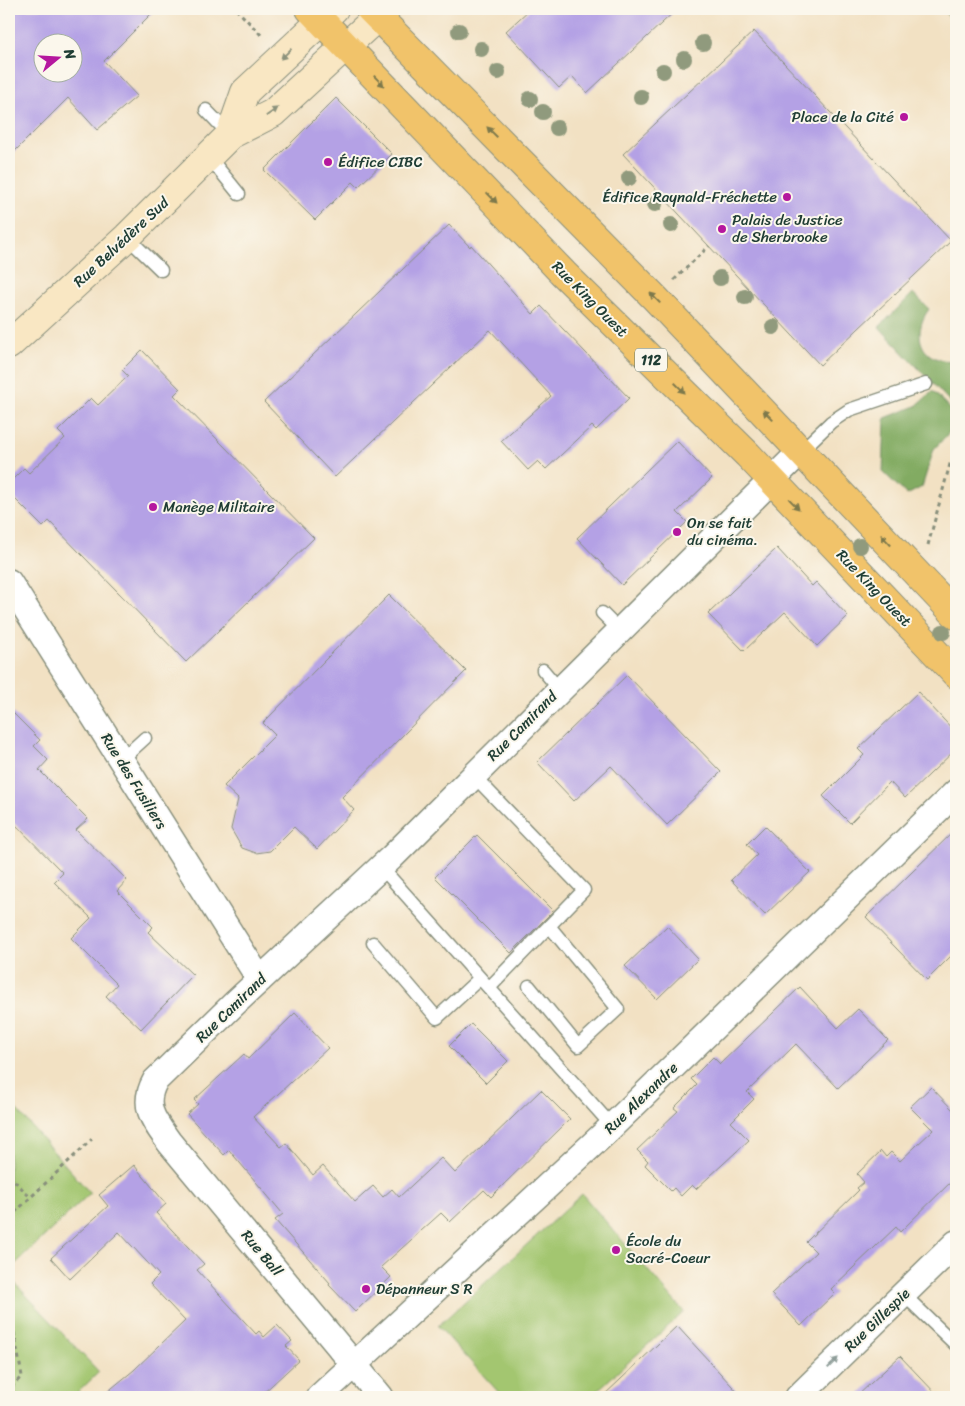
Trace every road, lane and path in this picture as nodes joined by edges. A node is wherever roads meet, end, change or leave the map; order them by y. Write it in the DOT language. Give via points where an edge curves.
graph roads {
  1 [pos="236,9"];
  2 [pos="378,11"];
  3 [pos="322,13"];
  4 [pos="345,46"];
  5 [pos="283,58"];
  6 [pos="206,110"];
  7 [pos="230,134"];
  8 [pos="209,157"];
  9 [pos="239,194"];
  10 [pos="127,237"];
  11 [pos="709,246"];
  12 [pos="161,270"];
  13 [pos="655,298"];
  14 [pos="9,345"];
  15 [pos="926,384"];
  16 [pos="802,450"];
  17 [pos="956,456"];
  18 [pos="770,479"];
  19 [pos="919,575"];
  20 [pos="9,582"];
  21 [pos="602,613"];
  22 [pos="956,615"];
  23 [pos="620,631"];
  24 [pos="543,670"];
  25 [pos="956,674"];
  26 [pos="560,689"];
  27 [pos="145,738"];
  28 [pos="121,760"];
  29 [pos="473,775"];
  30 [pos="956,792"];
  31 [pos="380,867"];
  32 [pos="550,927"];
  33 [pos="373,944"];
  34 [pos="480,978"];
  35 [pos="260,980"];
  36 [pos="529,986"];
  37 [pos="489,988"];
  38 [pos="149,1106"];
  39 [pos="612,1126"];
  40 [pos="92,1139"];
  41 [pos="9,1175"];
  42 [pos="30,1198"];
  43 [pos="9,1218"];
  44 [pos="956,1244"];
  45 [pos="903,1294"];
  46 [pos="9,1326"];
  47 [pos="956,1345"];
  48 [pos="355,1365"];
  49 [pos="9,1390"];
  50 [pos="319,1397"];
  51 [pos="381,1397"];
  52 [pos="798,1397"];
  1 -- 5 [label="path"];
  2 -- 4 [label="main road, Rue Belvédère Sud"];
  13 -- 2 [label="main road, one-way"];
  3 -- 4 [label="main road, Rue King Ouest / 112"];
  3 -- 5 [label="main road, Rue Belvédère Sud, one-way"];
  7 -- 4 [label="main road, Rue Belvédère Sud, one-way" via="272,113"];
  4 -- 18 [label="main road, Rue King Ouest / 112, one-way" via="564,274"];
  5 -- 7 [label="main road, Rue Belvédère Sud" via="245,92"];
  6 -- 7 [label="lane"];
  7 -- 8 [label="main road, Rue Belvédère Sud"];
  8 -- 9 [label="lane"];
  8 -- 10 [label="main road, Rue Belvédère Sud"];
  10 -- 12 [label="lane"];
  10 -- 14 [label="main road, Rue Belvédère Sud"];
  11 -- 13 [label="path"];
  16 -- 13 [label="main road, one-way"];
  15 -- 16 [label="lane, Rue Camirand" via="844,413"];
  16 -- 18 [label="street, Rue Camirand"];
  19 -- 16 [label="main road, one-way"];
  17 -- 19 [label="path" via="950,464"];
  18 -- 23 [label="street, Rue Camirand"];
  18 -- 25 [label="main road, Rue King Ouest / 112, one-way"];
  19 -- 22 [label="main road"];
  20 -- 28 [label="street, Rue des Fusiliers"];
  21 -- 23 [label="lane"];
  23 -- 26 [label="street, Rue Camirand"];
  24 -- 26 [label="lane"];
  26 -- 29 [label="street, Rue Camirand"];
  27 -- 28 [label="lane"];
  28 -- 35 [label="street, Rue des Fusiliers"];
  29 -- 31 [label="street, Rue Camirand"];
  29 -- 32 [label="lane" via="584,890"];
  30 -- 39 [label="street, Rue Alexandre"];
  31 -- 34 [label="lane"];
  31 -- 35 [label="street, Rue Camirand"];
  32 -- 36 [label="lane" via="618,1009 578,1046"];
  32 -- 37 [label="lane"];
  33 -- 34 [label="lane" via="436,1018"];
  34 -- 37 [label="lane"];
  35 -- 38 [label="street, Rue Camirand" via="155,1081 148,1093"];
  37 -- 39 [label="lane"];
  38 -- 48 [label="street, Rue Ball" via="154,1121 169,1142"];
  39 -- 48 [label="street, Rue Alexandre"];
  40 -- 42 [label="path"];
  41 -- 42 [label="path"];
  42 -- 43 [label="path"];
  44 -- 45 [label="street, Rue Gillespie"];
  45 -- 47 [label="lane"];
  52 -- 45 [label="street, Rue Gillespie, one-way"];
  46 -- 49 [label="path" via="14,1332 22,1376"];
  48 -- 50 [label="street, Rue Alexandre"];
  48 -- 51 [label="street, Rue Ball"];
}
